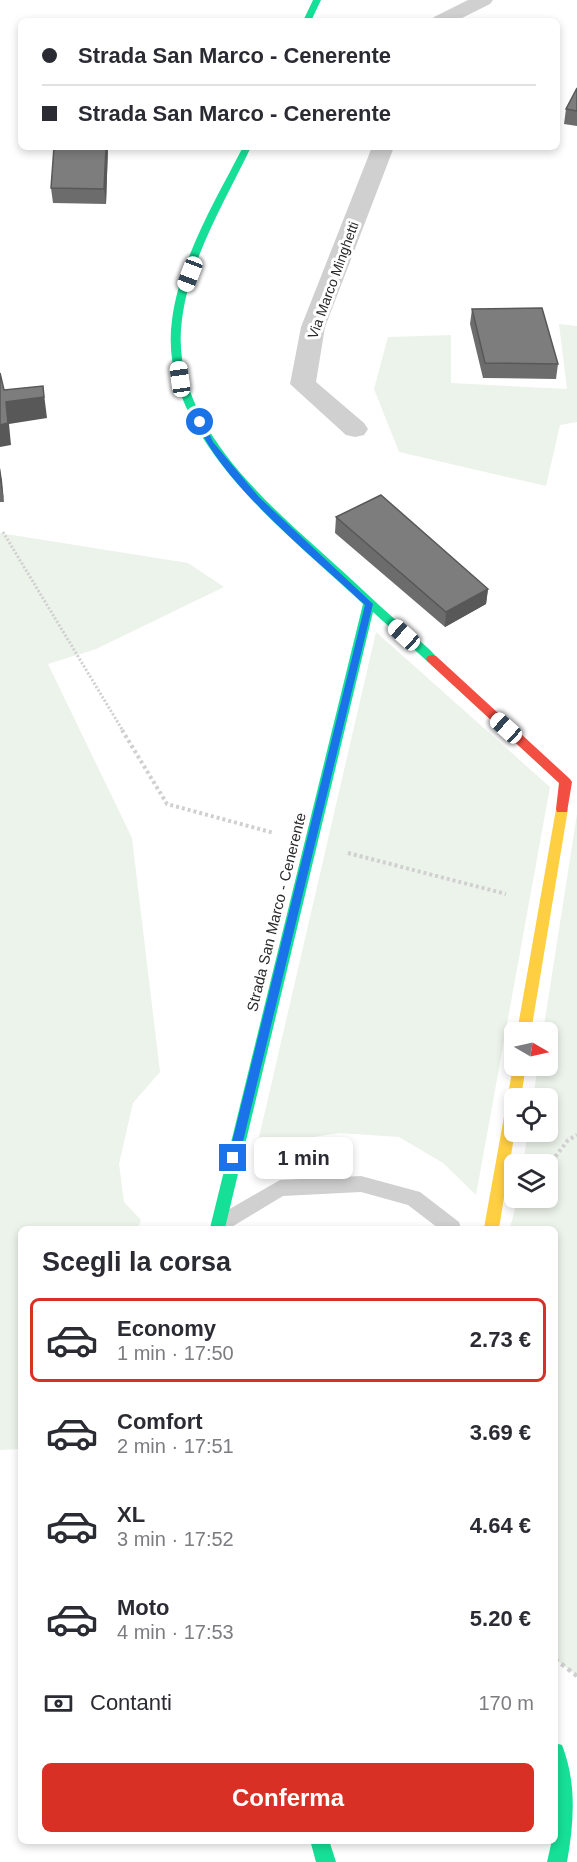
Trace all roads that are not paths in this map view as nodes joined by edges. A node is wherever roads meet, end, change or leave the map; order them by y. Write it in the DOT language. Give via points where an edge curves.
graph roads {
  1 [pos="317,0"];
  2 [pos="483,0"];
  3 [pos="308,18"];
  4 [pos="447,18"];
  5 [pos="246,150"];
  6 [pos="382,150"];
  7 [pos="356,429"];
  8 [pos="369,604"];
  9 [pos="526,1022"];
  10 [pos="517,1076"];
  11 [pos="217,1226"];
  12 [pos="219,1226"];
  13 [pos="450,1226"];
  14 [pos="491,1226"];
  15 [pos="558,1763"];
  16 [pos="567,1834"];
  17 [pos="319,1844"];
  18 [pos="321,1859"];
  1 -- 3 [label="main road"];
  2 -- 4 [label="street"];
  5 -- 8 [label="main road" via="201,243 184,289 175,341 180,379 210,443 256,499"];
  6 -- 7 [label="street, Via Marco Minghetti" via="313,327 303,384"];
  8 -- 9 [label="main road" via="566,782"];
  8 -- 11 [label="main road, Strada San Marco - Cenerente"];
  10 -- 14 [label="main road"];
  12 -- 13 [label="lane" via="280,1188 361,1184 413,1198"];
  15 -- 16 [label="main road" via="566,1793"];
  17 -- 18 [label="main road"];
}
